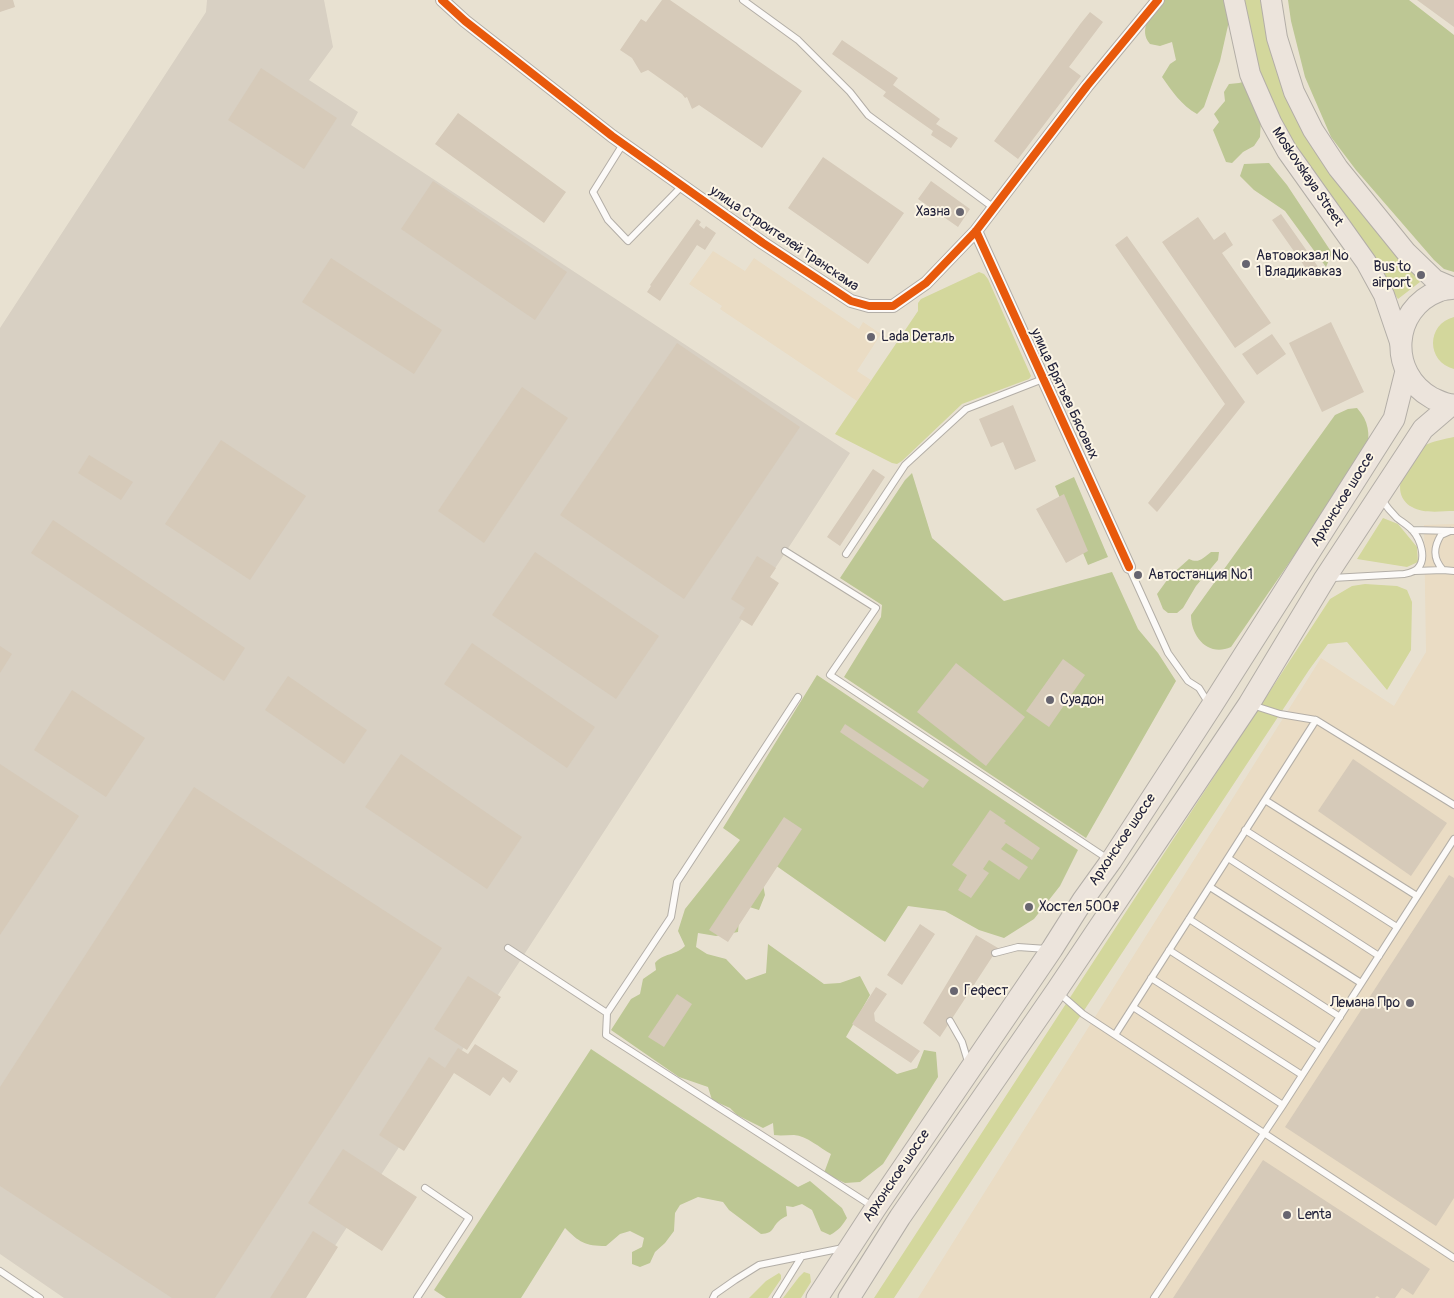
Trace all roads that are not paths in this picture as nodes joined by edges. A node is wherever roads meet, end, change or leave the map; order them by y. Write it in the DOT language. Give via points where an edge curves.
graph roads {
  1 [pos="442,0"];
  2 [pos="743,0"];
  3 [pos="1158,0"];
  4 [pos="1234,0"];
  5 [pos="1271,0"];
  6 [pos="623,144"];
  7 [pos="682,186"];
  8 [pos="994,208"];
  9 [pos="976,232"];
  10 [pos="1454,288"];
  11 [pos="1401,345"];
  12 [pos="1406,371"];
  13 [pos="1043,379"];
  14 [pos="1452,405"];
  15 [pos="1379,496"];
  16 [pos="1412,530"];
  17 [pos="1452,531"];
  18 [pos="785,551"];
  19 [pos="846,554"];
  20 [pos="1129,567"];
  21 [pos="1443,570"];
  22 [pos="1413,572"];
  23 [pos="1454,572"];
  24 [pos="1325,578"];
  25 [pos="798,697"];
  26 [pos="1248,704"];
  27 [pos="1211,707"];
  28 [pos="1316,720"];
  29 [pos="1265,800"];
  30 [pos="1454,805"];
  31 [pos="1245,830"];
  32 [pos="1454,839"];
  33 [pos="1228,858"];
  34 [pos="1111,861"];
  35 [pos="1210,887"];
  36 [pos="1417,896"];
  37 [pos="1188,919"];
  38 [pos="1397,927"];
  39 [pos="508,948"];
  40 [pos="1052,949"];
  41 [pos="1169,950"];
  42 [pos="995,953"];
  43 [pos="1379,956"];
  44 [pos="1151,978"];
  45 [pos="1361,983"];
  46 [pos="1057,990"];
  47 [pos="1133,1007"];
  48 [pos="606,1014"];
  49 [pos="1340,1016"];
  50 [pos="950,1021"];
  51 [pos="1115,1035"];
  52 [pos="1320,1047"];
  53 [pos="970,1068"];
  54 [pos="1302,1075"];
  55 [pos="1283,1105"];
  56 [pos="1264,1132"];
  57 [pos="425,1188"];
  58 [pos="875,1208"];
  59 [pos="850,1247"];
  60 [pos="802,1256"];
  61 [pos="1454,1258"];
  62 [pos="0,1271"];
  63 [pos="40,1298"];
  64 [pos="417,1298"];
  65 [pos="713,1298"];
  66 [pos="776,1298"];
  67 [pos="817,1298"];
  68 [pos="849,1298"];
  69 [pos="1154,1298"];
  1 -- 6 [label="street, улица Строителей Транскама"];
  2 -- 8 [label="lane" via="798,40 850,92 868,115"];
  3 -- 8 [label="street, улица Строителей Транскама" via="1087,86"];
  4 -- 11 [label="main road, Moskovskaya Street" via="1250,74 1271,122 1286,151 1366,262 1384,295"];
  5 -- 10 [label="main road" via="1277,38 1294,92 1313,130 1338,168 1406,252 1435,280"];
  6 -- 7 [label="street, улица Строителей Транскама"];
  6 -- 7 [label="lane" via="593,192 608,220 628,241"];
  7 -- 9 [label="street, улица Строителей Транскама" via="851,300 869,306 893,306 926,283"];
  8 -- 9 [label="street, улица Строителей Транскама"];
  9 -- 13 [label="street, улица Брятьев Бясовых"];
  10 -- 11 [label="highway" via="1439,290 1412,310 1405,322"];
  11 -- 12 [label="highway"];
  12 -- 14 [label="highway" via="1424,393"];
  12 -- 27 [label="highway, Архонское шоссе" via="1394,420"];
  13 -- 19 [label="lane" via="966,409 906,465"];
  13 -- 20 [label="street, улица Брятьев Бясовых"];
  14 -- 15 [label="highway, Архонское шоссе" via="1423,429"];
  15 -- 16 [label="lane"];
  15 -- 24 [label="highway, Архонское шоссе"];
  16 -- 17 [label="lane"];
  16 -- 22 [label="lane" via="1421,550 1420,565"];
  17 -- 21 [label="lane" via="1441,535 1436,547 1437,563"];
  18 -- 34 [label="lane" via="876,608 830,675"];
  20 -- 27 [label="lane" via="1168,653"];
  21 -- 22 [label="lane"];
  21 -- 23 [label="lane"];
  22 -- 24 [label="lane"];
  24 -- 26 [label="highway, Архонское шоссе"];
  25 -- 48 [label="lane" via="677,882 671,917"];
  26 -- 28 [label="lane"];
  26 -- 46 [label="highway, Архонское шоссе"];
  27 -- 34 [label="highway, Архонское шоссе"];
  28 -- 29 [label="lane"];
  28 -- 30 [label="lane"];
  29 -- 31 [label="lane"];
  29 -- 36 [label="lane"];
  31 -- 33 [label="lane"];
  31 -- 38 [label="lane"];
  32 -- 36 [label="lane"];
  33 -- 35 [label="lane"];
  33 -- 43 [label="lane"];
  34 -- 40 [label="highway, Архонское шоссе"];
  35 -- 37 [label="lane"];
  35 -- 45 [label="lane"];
  36 -- 38 [label="lane"];
  37 -- 41 [label="lane"];
  37 -- 49 [label="lane"];
  38 -- 43 [label="lane"];
  39 -- 48 [label="lane"];
  40 -- 42 [label="lane" via="1018,947"];
  40 -- 53 [label="highway, Архонское шоссе"];
  41 -- 44 [label="lane"];
  41 -- 52 [label="lane"];
  43 -- 45 [label="lane"];
  44 -- 47 [label="lane"];
  44 -- 54 [label="lane"];
  45 -- 49 [label="lane"];
  46 -- 51 [label="lane" via="1083,1014"];
  46 -- 68 [label="highway, Архонское шоссе" via="900,1216"];
  47 -- 51 [label="lane"];
  47 -- 55 [label="lane"];
  48 -- 58 [label="lane" via="606,1035"];
  49 -- 52 [label="lane"];
  50 -- 53 [label="lane" via="962,1042"];
  51 -- 56 [label="lane"];
  52 -- 54 [label="lane"];
  53 -- 58 [label="highway, Архонское шоссе"];
  54 -- 55 [label="lane"];
  55 -- 56 [label="lane"];
  56 -- 61 [label="lane"];
  56 -- 69 [label="lane"];
  57 -- 64 [label="lane" via="469,1218"];
  58 -- 59 [label="highway, Архонское шоссе"];
  59 -- 60 [label="lane"];
  59 -- 67 [label="highway, Архонское шоссе"];
  60 -- 65 [label="lane" via="759,1265"];
  60 -- 66 [label="lane"];
  62 -- 63 [label="lane"];
}
